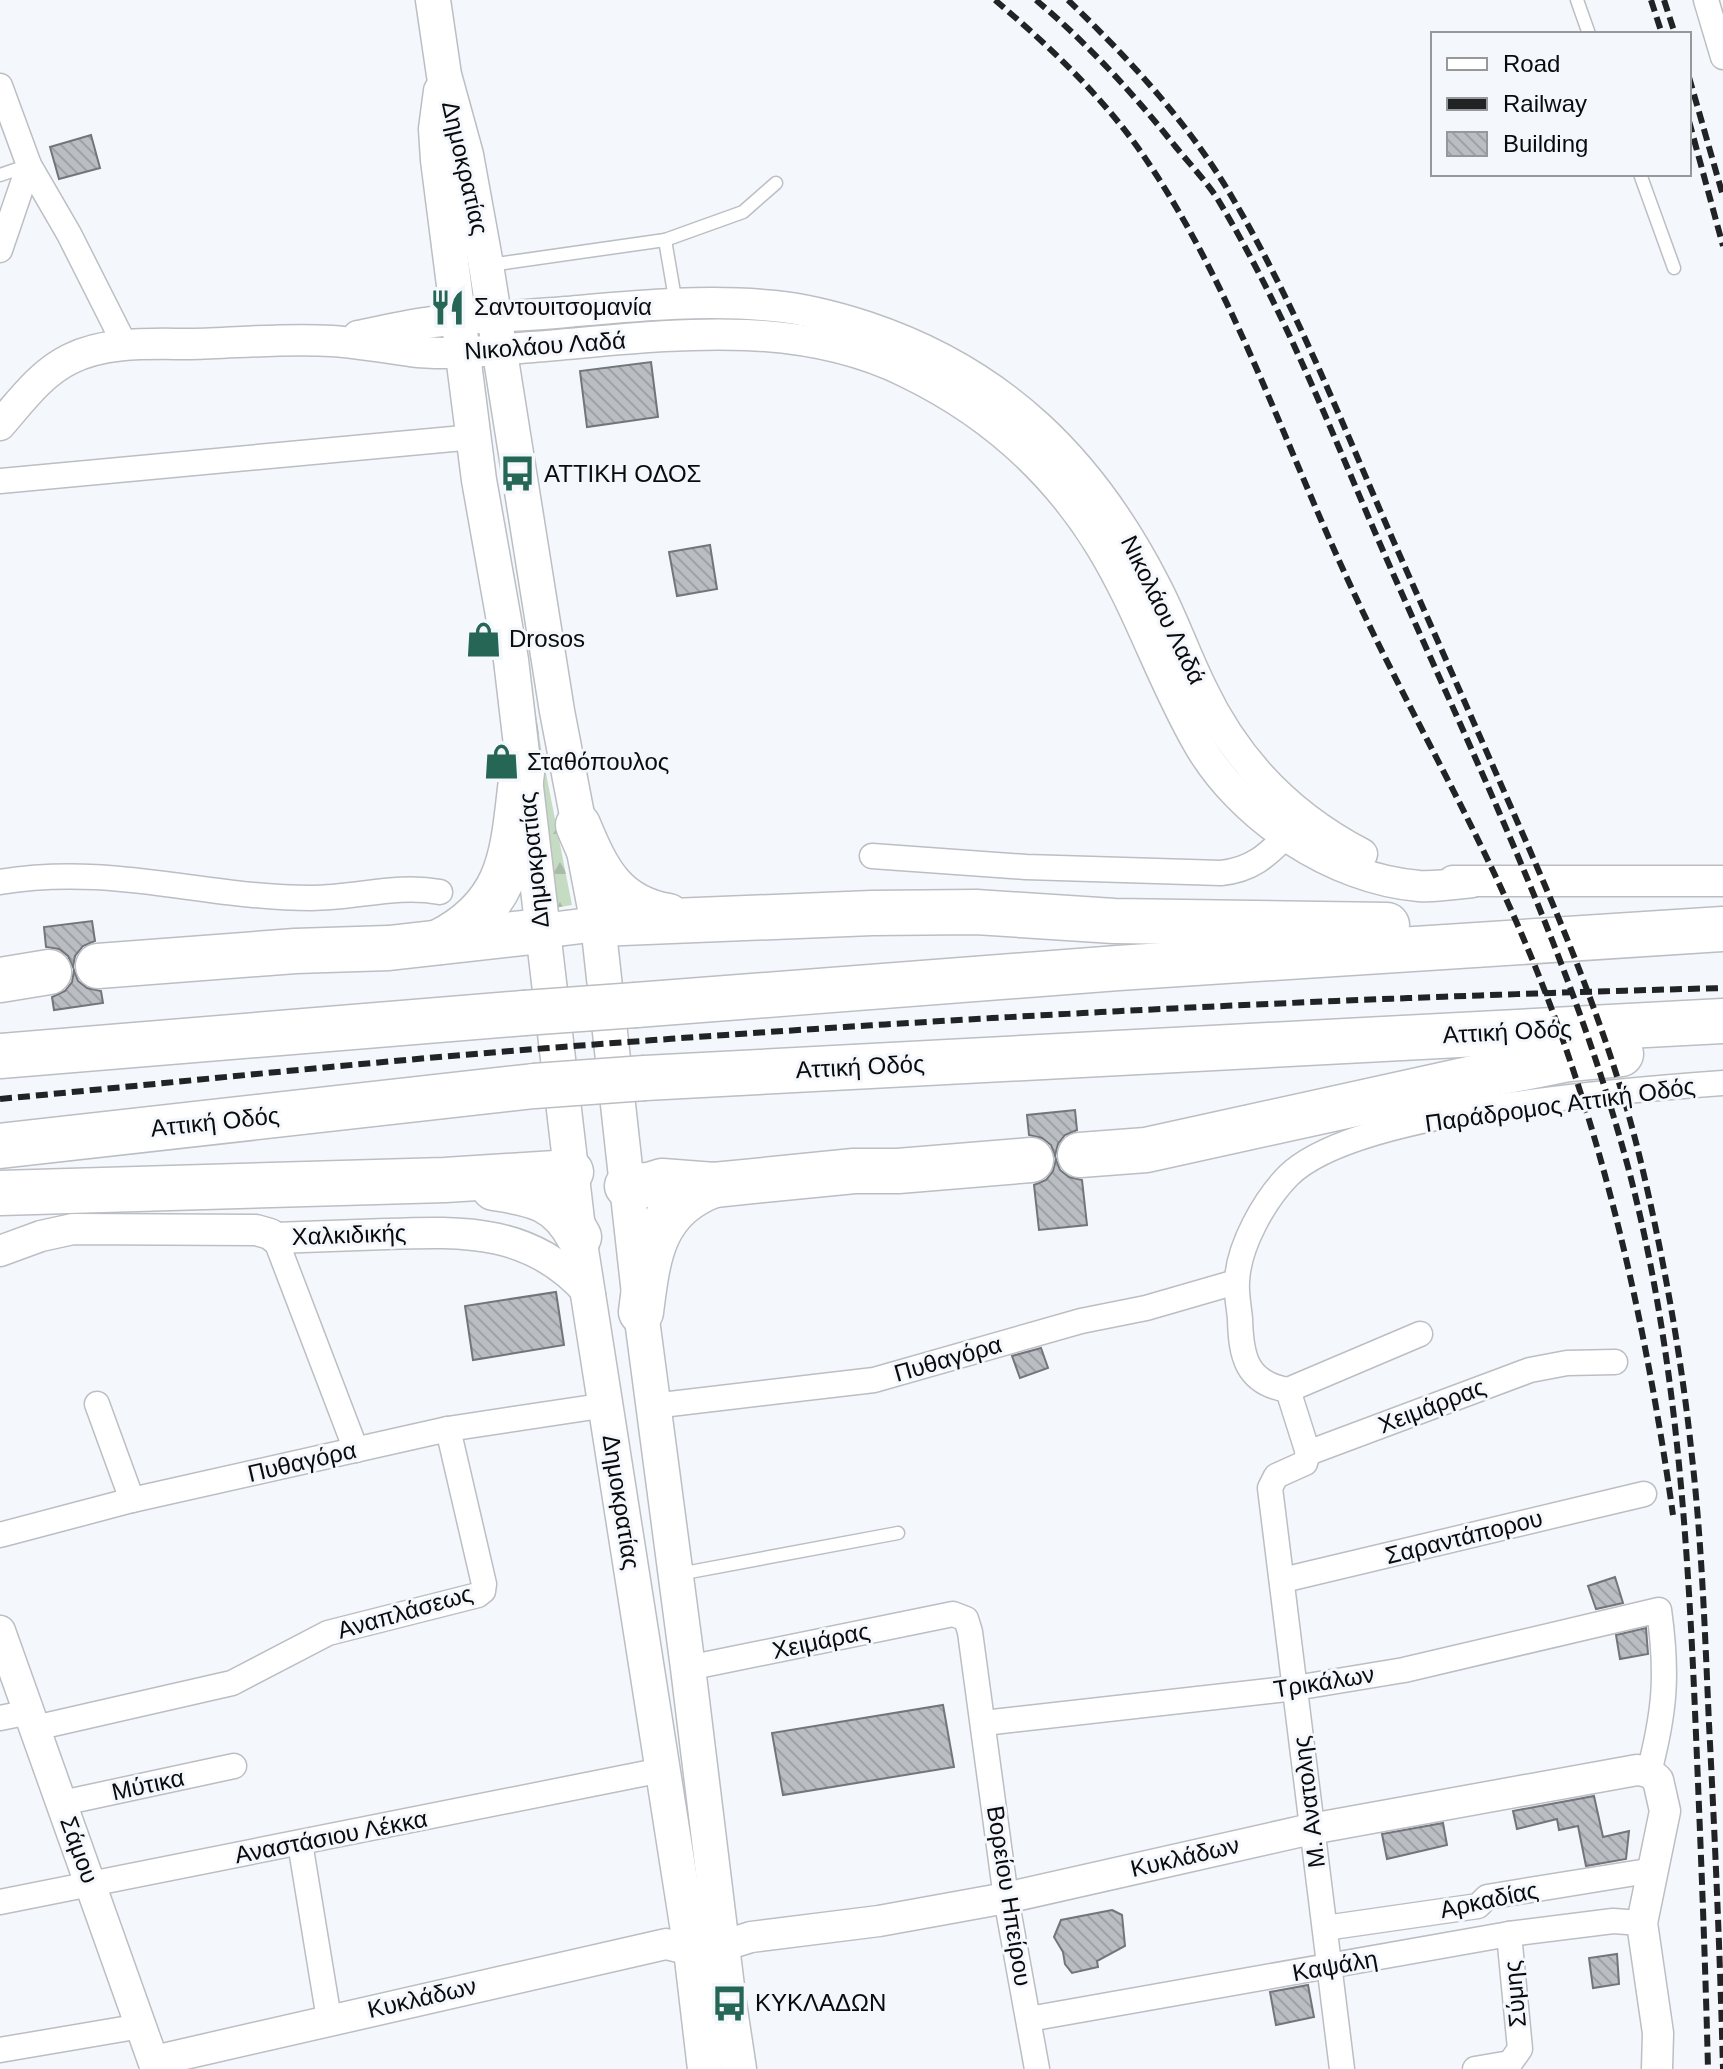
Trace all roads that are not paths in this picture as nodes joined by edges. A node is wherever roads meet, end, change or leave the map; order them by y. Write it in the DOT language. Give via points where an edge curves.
graph roads {
  1 [pos="433,0"];
  2 [pos="1577,0"];
  3 [pos="1706,0"];
  4 [pos="1588,32"];
  5 [pos="1723,57"];
  6 [pos="444,75"];
  7 [pos="0,86"];
  8 [pos="29,165"];
  9 [pos="0,175"];
  10 [pos="1641,176"];
  11 [pos="776,183"];
  12 [pos="665,240"];
  13 [pos="0,250"];
  14 [pos="486,265"];
  15 [pos="1674,268"];
  16 [pos="676,304"];
  17 [pos="497,334"];
  18 [pos="460,336"];
  19 [pos="125,345"];
  20 [pos="0,425"];
  21 [pos="474,437"];
  22 [pos="0,481"];
  23 [pos="523,765"];
  24 [pos="578,825"];
  25 [pos="1287,835"];
  26 [pos="872,856"];
  27 [pos="1723,881"];
  28 [pos="0,882"];
  29 [pos="1472,882"];
  30 [pos="440,892"];
  31 [pos="690,920"];
  32 [pos="598,924"];
  33 [pos="1723,929"];
  34 [pos="541,931"];
  35 [pos="436,944"];
  36 [pos="1504,944"];
  37 [pos="98,966"];
  38 [pos="49,972"];
  39 [pos="0,980"];
  40 [pos="1723,1021"];
  41 [pos="1723,1047"];
  42 [pos="0,1056"];
  43 [pos="1723,1083"];
  44 [pos="0,1146"];
  45 [pos="1080,1155"];
  46 [pos="1031,1160"];
  47 [pos="571,1172"];
  48 [pos="445,1180"];
  49 [pos="714,1185"];
  50 [pos="627,1186"];
  51 [pos="0,1193"];
  52 [pos="579,1237"];
  53 [pos="275,1238"];
  54 [pos="0,1251"];
  55 [pos="1236,1282"];
  56 [pos="590,1295"];
  57 [pos="641,1312"];
  58 [pos="1420,1334"];
  59 [pos="1615,1362"];
  60 [pos="1288,1390"];
  61 [pos="97,1404"];
  62 [pos="607,1405"];
  63 [pos="653,1406"];
  64 [pos="448,1429"];
  65 [pos="356,1450"];
  66 [pos="1308,1453"];
  67 [pos="1270,1488"];
  68 [pos="1644,1494"];
  69 [pos="132,1500"];
  70 [pos="898,1533"];
  71 [pos="0,1535"];
  72 [pos="676,1575"];
  73 [pos="1283,1580"];
  74 [pos="953,1614"];
  75 [pos="0,1631"];
  76 [pos="688,1668"];
  77 [pos="1295,1688"];
  78 [pos="0,1718"];
  79 [pos="32,1720"];
  80 [pos="984,1723"];
  81 [pos="234,1766"];
  82 [pos="662,1770"];
  83 [pos="1649,1772"];
  84 [pos="62,1803"];
  85 [pos="1311,1829"];
  86 [pos="300,1843"];
  87 [pos="1654,1870"];
  88 [pos="91,1884"];
  89 [pos="1006,1898"];
  90 [pos="0,1902"];
  91 [pos="1642,1923"];
  92 [pos="1325,1928"];
  93 [pos="1509,1934"];
  94 [pos="707,1948"];
  95 [pos="1330,1967"];
  96 [pos="329,2019"];
  97 [pos="1029,2019"];
  98 [pos="141,2026"];
  99 [pos="0,2050"];
  100 [pos="155,2065"];
  101 [pos="705,2069"];
  102 [pos="739,2069"];
  103 [pos="1037,2069"];
  104 [pos="1342,2069"];
  105 [pos="1475,2069"];
  106 [pos="1657,2069"];
  1 -- 6 [label="main road"];
  2 -- 4 [label="lane"];
  3 -- 5 [label="street"];
  6 -- 14 [label="main road, Δημοκρατίας"];
  6 -- 18 [label="main road, Δημοκρατίας" via="436,129"];
  7 -- 8 [label="street"];
  8 -- 9 [label="lane"];
  8 -- 13 [label="street"];
  8 -- 19 [label="street"];
  10 -- 15 [label="lane"];
  11 -- 12 [label="lane" via="743,212"];
  12 -- 14 [label="lane"];
  12 -- 16 [label="lane"];
  14 -- 17 [label="main road, Δημοκρατίας"];
  16 -- 17 [label="street, Νικολάου Λαδά"];
  16 -- 29 [label="street, Νικολάου Λαδά" via="774,306 836,317 927,350 1001,395 1055,441 1095,486 1157,589 1227,734 1272,790 1326,834 1382,865 1422,878"];
  17 -- 18 [label="street, Νικολάου Λαδά"];
  17 -- 24 [label="main road, Δημοκρατίας"];
  17 -- 25 [label="street, Νικολάου Λαδά" via="772,336 858,353 943,392 1016,443 1069,501 1102,548 1201,748 1227,783"];
  18 -- 19 [label="street, Νικολάου Λαδά" via="431,322 330,341"];
  18 -- 21 [label="main road, Δημοκρατίας"];
  19 -- 20 [label="street, Νικολάου Λαδά" via="61,363"];
  21 -- 22 [label="street"];
  21 -- 23 [label="main road, Δημοκρατίας"];
  23 -- 34 [label="main road, Δημοκρατίας"];
  23 -- 35 [label="highway" via="510,853 496,895 471,924"];
  24 -- 31 [label="highway" via="592,860 625,899 656,914"];
  24 -- 32 [label="main road, Δημοκρατίας"];
  25 -- 26 [label="street" via="1251,867 1221,873"];
  25 -- 29 [label="street, Νικολάου Λαδά" via="1377,878 1421,886"];
  27 -- 29 [label="street, Νικολάου Λαδά"];
  28 -- 30 [label="street" via="66,875 116,877 312,898 405,888"];
  31 -- 32 [label="highway"];
  31 -- 36 [label="highway" via="976,912 1114,921 1381,924"];
  32 -- 34 [label="main road"];
  32 -- 50 [label="main road, Δημοκρατίας"];
  33 -- 36 [label="highway"];
  34 -- 35 [label="highway"];
  34 -- 47 [label="main road, Δημοκρατίας"];
  35 -- 37 [label="highway"];
  36 -- 42 [label="highway, bridge" via="1118,968"];
  38 -- 39 [label="highway"];
  40 -- 44 [label="highway, Αττική Οδός, bridge" via="534,1086"];
  41 -- 45 [label="highway" via="1569,1059 1146,1150"];
  43 -- 55 [label="street, Παράδρομος Αττική Οδός" via="1476,1112 1390,1130 1327,1151 1290,1174 1262,1209"];
  46 -- 49 [label="highway"];
  47 -- 48 [label="highway"];
  47 -- 50 [label="main road"];
  47 -- 52 [label="main road, Δημοκρατίας"];
  48 -- 51 [label="highway"];
  48 -- 52 [label="highway" via="528,1193 561,1209"];
  49 -- 50 [label="highway" via="662,1181"];
  49 -- 57 [label="highway" via="677,1206 652,1242"];
  50 -- 57 [label="main road, Δημοκρατίας"];
  52 -- 56 [label="main road, Δημοκρατίας"];
  53 -- 54 [label="street, Χαλκιδικής" via="256,1230 73,1229"];
  53 -- 56 [label="street, Χαλκιδικής" via="485,1235 546,1257"];
  53 -- 65 [label="street"];
  55 -- 60 [label="street" via="1240,1342 1249,1368 1266,1384"];
  55 -- 63 [label="street, Πυθαγόρα" via="874,1380"];
  56 -- 62 [label="main road, Δημοκρατίας"];
  57 -- 63 [label="main road, Δημοκρατίας"];
  58 -- 60 [label="street"];
  59 -- 66 [label="street, Χειμάρρας" via="1530,1370"];
  60 -- 66 [label="street"];
  61 -- 69 [label="street"];
  62 -- 64 [label="street, Πυθαγόρα"];
  62 -- 82 [label="main road, Δημοκρατίας"];
  63 -- 72 [label="main road, Δημοκρατίας"];
  64 -- 65 [label="street, Πυθαγόρα"];
  64 -- 79 [label="street, Αναπλάσεως" via="484,1584 478,1595 328,1633 232,1683"];
  65 -- 69 [label="street, Πυθαγόρα"];
  66 -- 67 [label="street, Χειμάρρας" via="1305,1463 1276,1476"];
  67 -- 73 [label="street, Μ. Ανατολης"];
  68 -- 73 [label="street, Σαραντάπορου"];
  69 -- 71 [label="street, Πυθαγόρα"];
  70 -- 72 [label="lane"];
  72 -- 76 [label="main road, Δημοκρατίας"];
  73 -- 77 [label="street, Μ. Ανατολης"];
  74 -- 76 [label="street, Χειμάρας"];
  74 -- 80 [label="street, Βορείου Ηπείρου" via="966,1619 970,1632"];
  75 -- 79 [label="street, Σάμου"];
  76 -- 94 [label="main road, Δημοκρατίας"];
  77 -- 80 [label="street, Τρικάλων"];
  77 -- 83 [label="street, Τρικάλων" via="1404,1670 1659,1610 1665,1692"];
  77 -- 85 [label="street, Μ. Ανατολης"];
  78 -- 79 [label="street, Αναπλάσεως"];
  79 -- 84 [label="street, Σάμου"];
  80 -- 89 [label="street, Βορείου Ηπείρου"];
  81 -- 84 [label="street, Μύτικα"];
  82 -- 86 [label="street, Αναστάσιου Λέκκα"];
  82 -- 94 [label="main road, Δημοκρατίας"];
  83 -- 85 [label="street, Κυκλάδων" via="1624,1771"];
  83 -- 87 [label="street" via="1658,1780 1665,1811"];
  84 -- 88 [label="street, Σάμου"];
  85 -- 89 [label="street, Κυκλάδων"];
  85 -- 92 [label="street, Μ. Ανατολης"];
  86 -- 88 [label="street, Αναστάσιου Λέκκα"];
  86 -- 96 [label="street"];
  87 -- 91 [label="street"];
  87 -- 92 [label="street, Αρκαδίας" via="1487,1897 1478,1906"];
  88 -- 90 [label="street, Αναστάσιου Λέκκα"];
  88 -- 98 [label="street, Σάμου"];
  89 -- 94 [label="street, Κυκλάδων"];
  89 -- 97 [label="street, Βορείου Ηπείρου"];
  91 -- 93 [label="street, Καψάλη" via="1613,1921"];
  91 -- 106 [label="street" via="1658,2033"];
  92 -- 95 [label="street, Μ. Ανατολης"];
  93 -- 95 [label="street, Καψάλη"];
  93 -- 105 [label="street, Σύμης" via="1520,2049 1510,2063"];
  94 -- 96 [label="street, Κυκλάδων" via="666,1944"];
  94 -- 101 [label="main road, Δημοκρατίας"];
  94 -- 102 [label="main road, Δημοκρατίας"];
  95 -- 97 [label="street, Καψάλη"];
  95 -- 104 [label="street, Μ. Ανατολης"];
  96 -- 100 [label="street, Κυκλάδων"];
  97 -- 103 [label="street, Βορείου Ηπείρου"];
  98 -- 99 [label="street"];
  98 -- 100 [label="street, Σάμου"];
}
